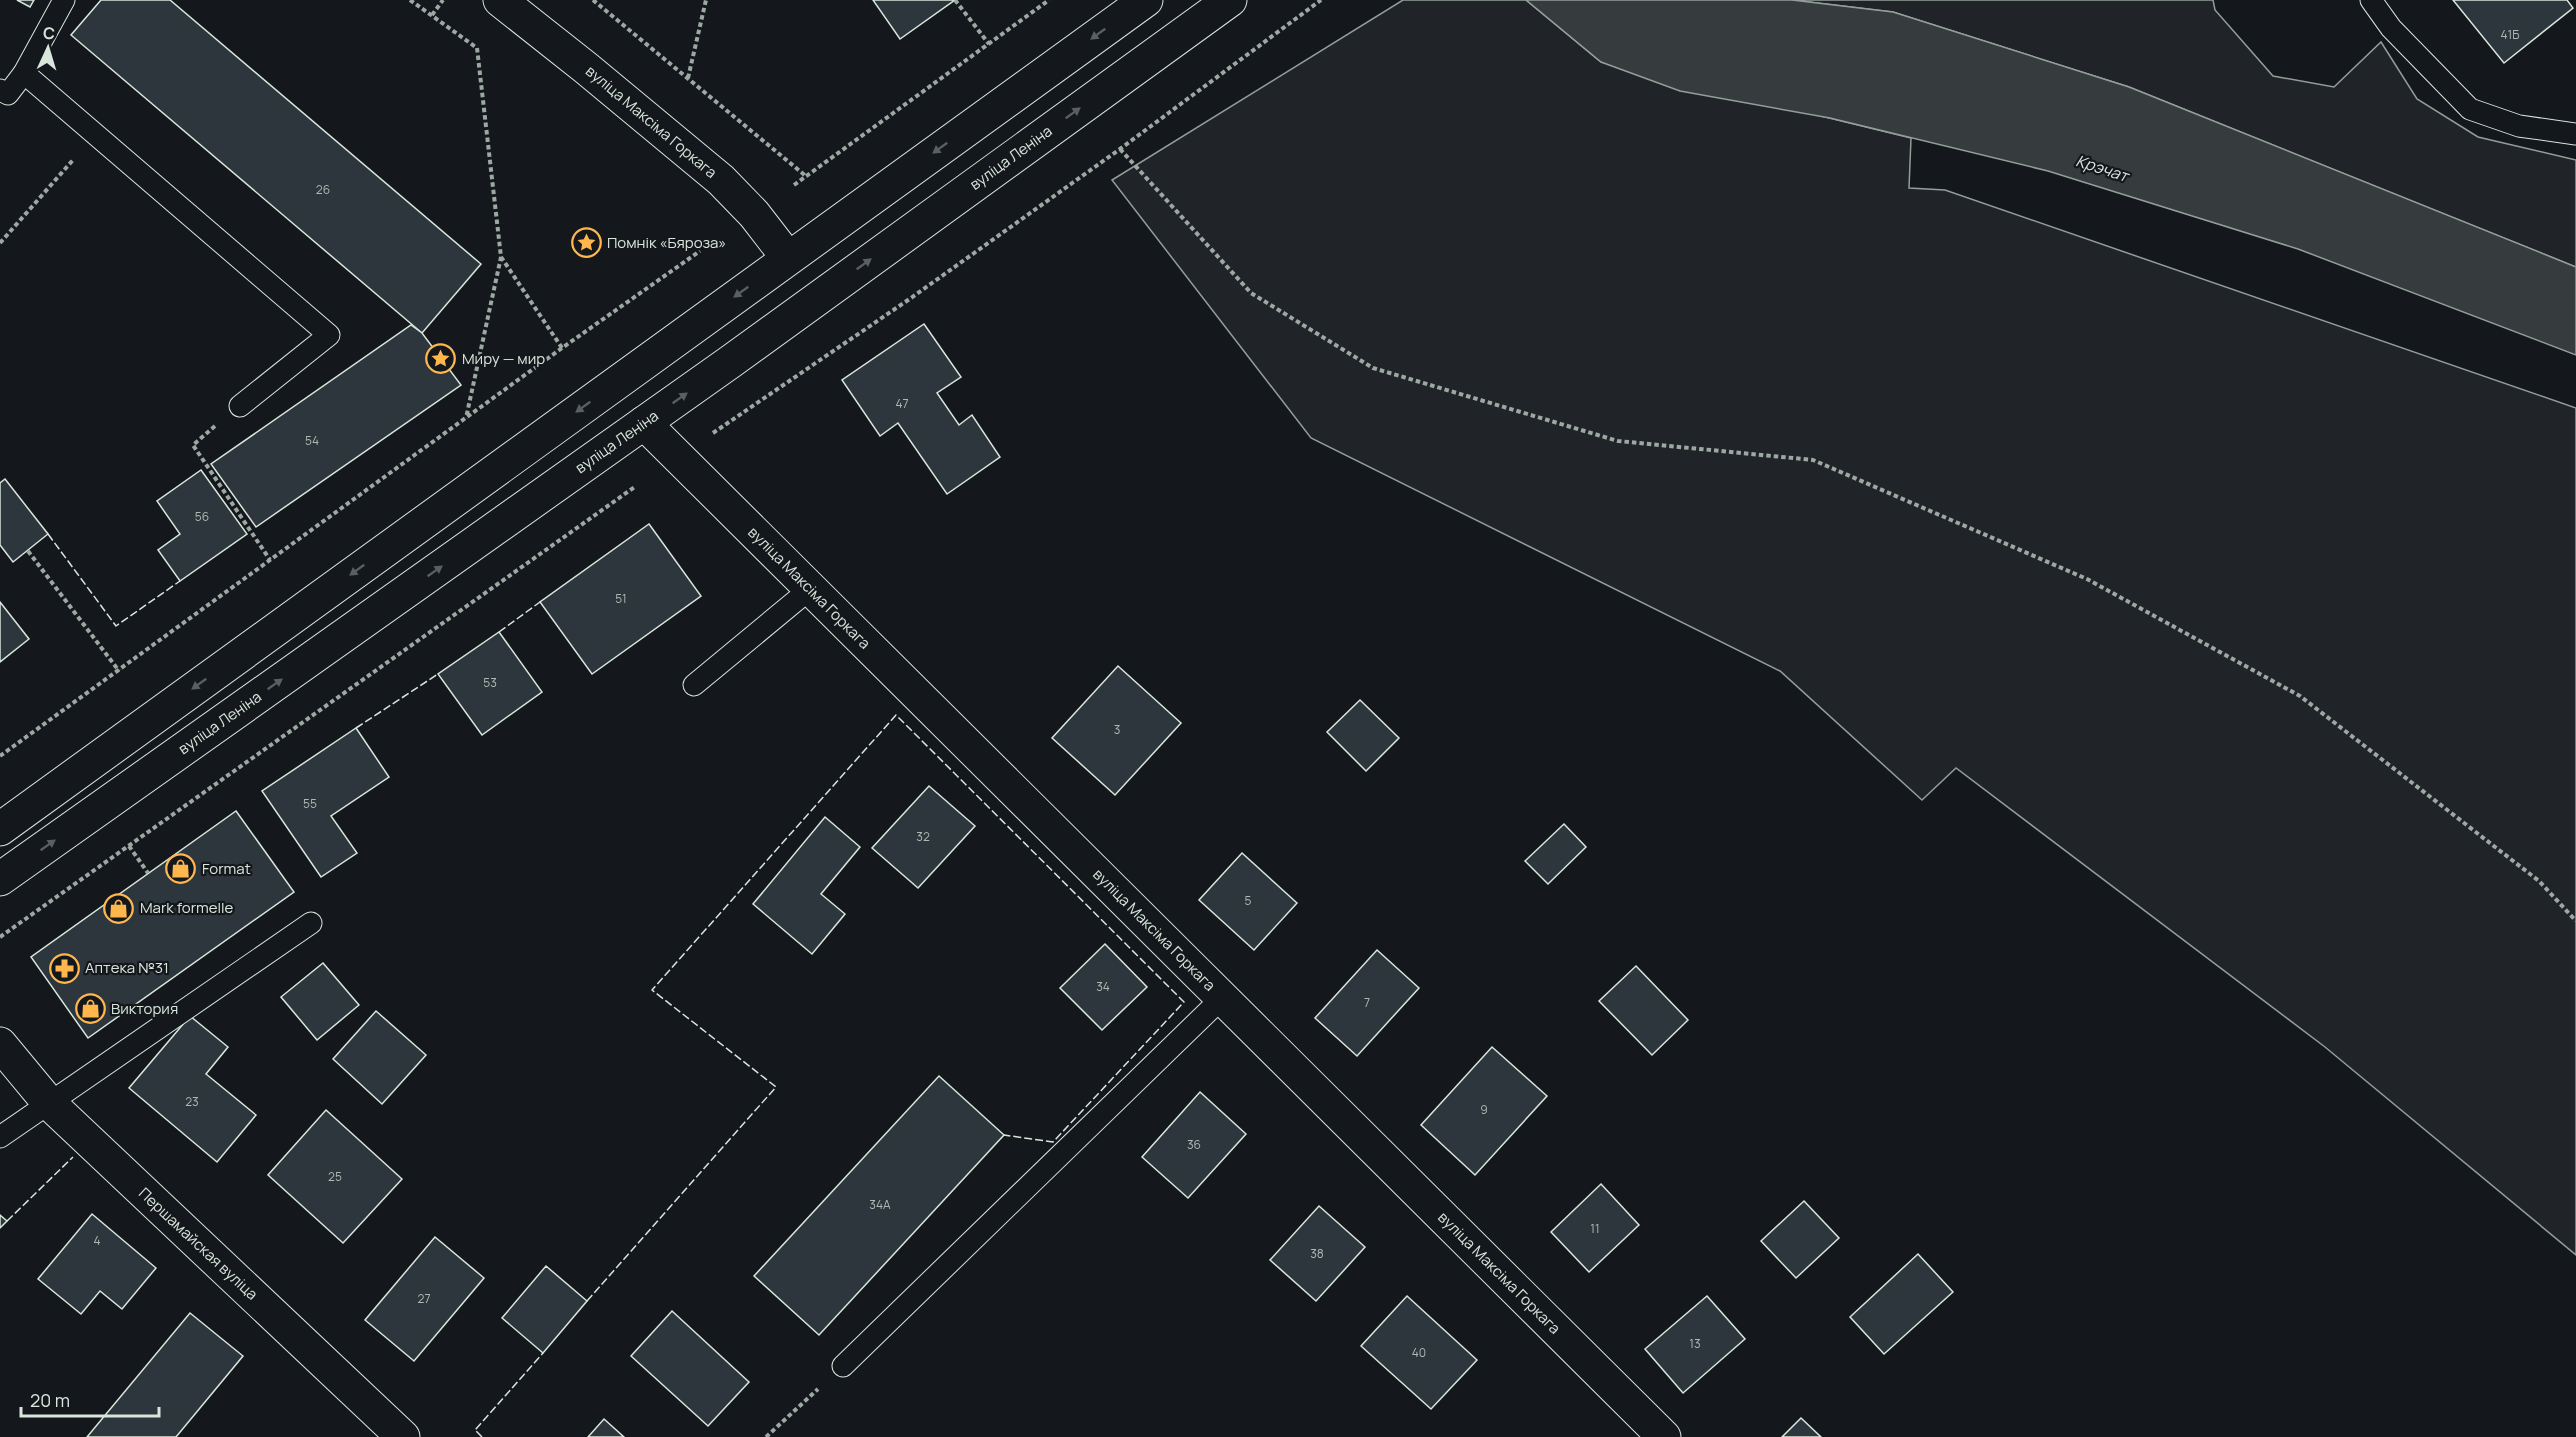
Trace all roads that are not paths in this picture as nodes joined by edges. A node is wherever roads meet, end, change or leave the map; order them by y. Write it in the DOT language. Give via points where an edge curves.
graph roads {
  1 [pos="64,0"];
  2 [pos="500,0"];
  3 [pos="1146,0"];
  4 [pos="1230,0"];
  5 [pos="2371,0"];
  6 [pos="24,73"];
  7 [pos="0,90"];
  8 [pos="2576,134"];
  9 [pos="788,258"];
  10 [pos="816,298"];
  11 [pos="615,384"];
  12 [pos="240,406"];
  13 [pos="644,423"];
  14 [pos="810,589"];
  15 [pos="694,686"];
  16 [pos="0,829"];
  17 [pos="0,879"];
  18 [pos="311,924"];
  19 [pos="1222,998"];
  20 [pos="0,1044"];
  21 [pos="48,1102"];
  22 [pos="0,1137"];
  23 [pos="843,1366"];
  24 [pos="403,1437"];
  25 [pos="1664,1437"];
  1 -- 6 [label="lane"];
  2 -- 9 [label="main road, вуліца Максіма Горкага" via="721,180"];
  3 -- 9 [label="main road, one-way"];
  10 -- 4 [label="main road, вуліца Леніна, one-way"];
  5 -- 8 [label="lane" via="2391,28 2470,110 2519,126"];
  6 -- 7 [label="lane" via="8,94"];
  6 -- 12 [label="lane" via="329,335"];
  9 -- 10 [label="main road, вуліца Максіма Горкага"];
  9 -- 11 [label="main road, one-way"];
  13 -- 10 [label="main road, вуліца Леніна, one-way"];
  11 -- 13 [label="main road, вуліца Максіма Горкага"];
  11 -- 16 [label="main road, one-way"];
  13 -- 14 [label="main road, вуліца Максіма Горкага"];
  17 -- 13 [label="main road, вуліца Леніна, one-way"];
  14 -- 15 [label="lane"];
  14 -- 19 [label="main road, вуліца Максіма Горкага"];
  18 -- 21 [label="lane"];
  19 -- 23 [label="lane"];
  19 -- 25 [label="main road, вуліца Максіма Горкага"];
  20 -- 21 [label="main road, Першамайская вуліца"];
  21 -- 22 [label="lane"];
  21 -- 24 [label="main road, Першамайская вуліца"];
}
